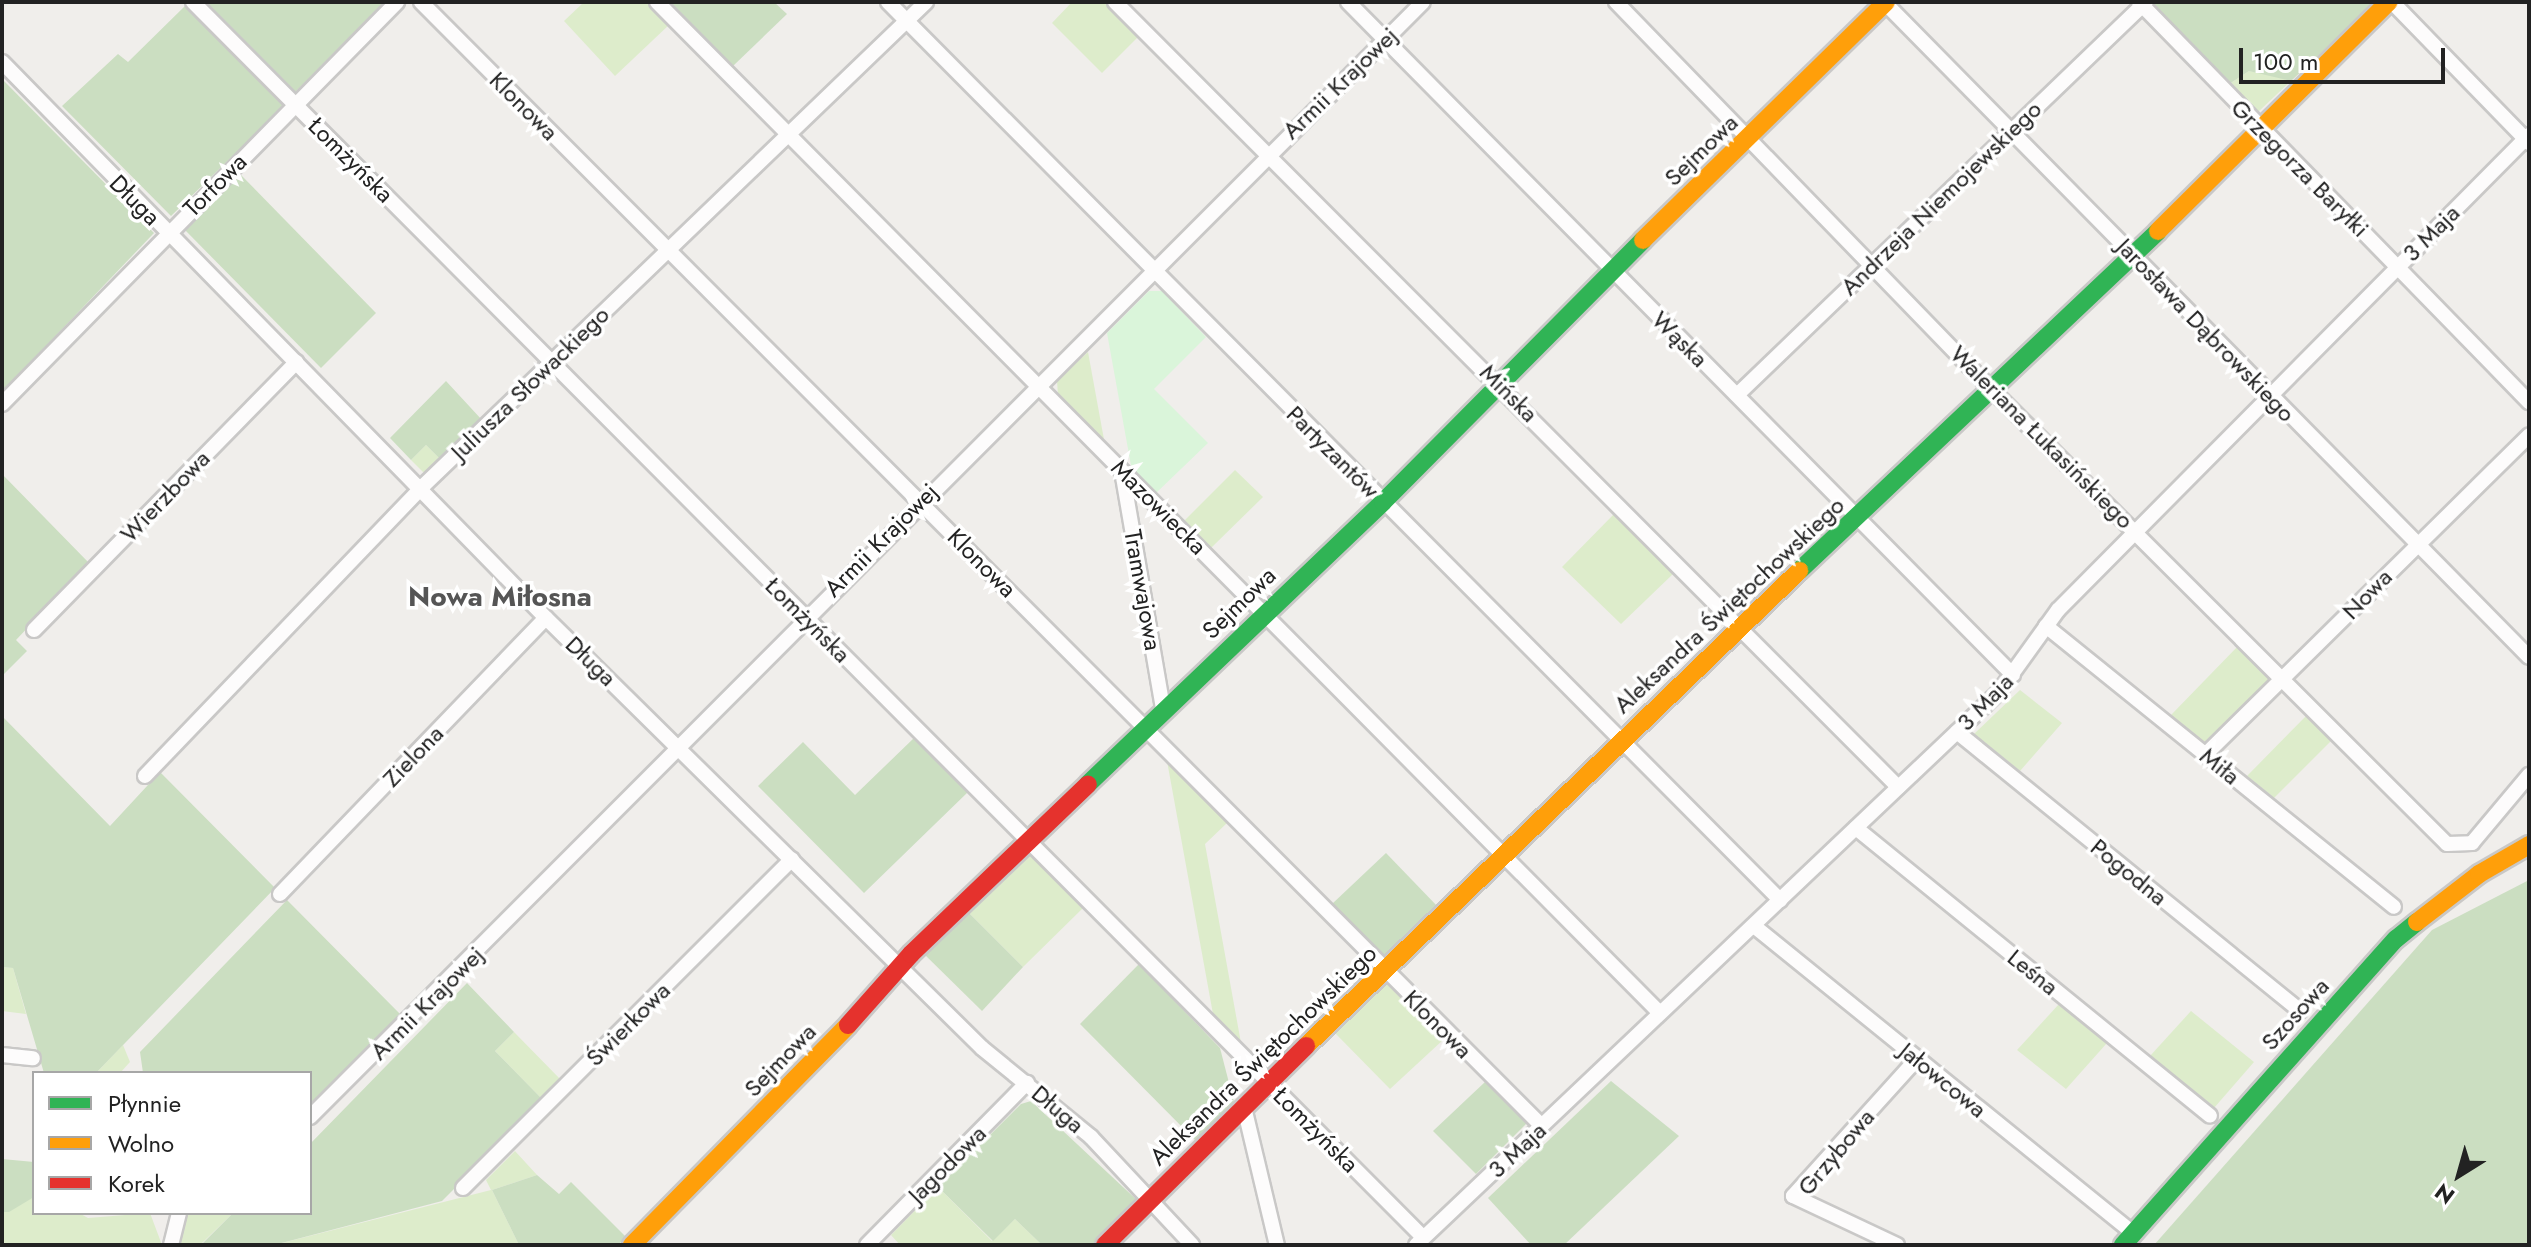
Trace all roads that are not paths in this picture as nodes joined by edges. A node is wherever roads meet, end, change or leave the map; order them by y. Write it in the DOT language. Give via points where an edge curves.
graph roads {
  1 [pos="193,2"];
  2 [pos="397,2"];
  3 [pos="421,2"];
  4 [pos="657,2"];
  5 [pos="888,2"];
  6 [pos="926,2"];
  7 [pos="1115,2"];
  8 [pos="1348,2"];
  9 [pos="1423,2"];
  10 [pos="1616,2"];
  11 [pos="1885,2"];
  12 [pos="2390,2"];
  13 [pos="2142,3"];
  14 [pos="907,21"];
  15 [pos="1385,40"];
  16 [pos="2,62"];
  17 [pos="295,104"];
  18 [pos="2261,129"];
  19 [pos="2011,131"];
  20 [pos="787,136"];
  21 [pos="1749,137"];
  22 [pos="2528,139"];
  23 [pos="1267,155"];
  24 [pos="168,232"];
  25 [pos="668,251"];
  26 [pos="2133,255"];
  27 [pos="1873,265"];
  28 [pos="2399,266"];
  29 [pos="1611,270"];
  30 [pos="1152,271"];
  31 [pos="296,362"];
  32 [pos="552,363"];
  33 [pos="1498,382"];
  34 [pos="1036,385"];
  35 [pos="1991,389"];
  36 [pos="1737,395"];
  37 [pos="2270,395"];
  38 [pos="2529,402"];
  39 [pos="2,404"];
  40 [pos="2529,435"];
  41 [pos="1122,471"];
  42 [pos="421,488"];
  43 [pos="920,501"];
  44 [pos="1383,502"];
  45 [pos="1857,517"];
  46 [pos="2135,530"];
  47 [pos="2417,544"];
  48 [pos="1264,611"];
  49 [pos="806,617"];
  50 [pos="546,618"];
  51 [pos="2046,626"];
  52 [pos="1739,628"];
  53 [pos="34,630"];
  54 [pos="2529,657"];
  55 [pos="2013,675"];
  56 [pos="2284,679"];
  57 [pos="1163,709"];
  58 [pos="1146,726"];
  59 [pos="1957,732"];
  60 [pos="1623,739"];
  61 [pos="678,745"];
  62 [pos="2206,754"];
  63 [pos="2529,775"];
  64 [pos="145,776"];
  65 [pos="1898,787"];
  66 [pos="1856,828"];
  67 [pos="1028,842"];
  68 [pos="2529,845"];
  69 [pos="1502,853"];
  70 [pos="792,859"];
  71 [pos="280,894"];
  72 [pos="1780,900"];
  73 [pos="2394,907"];
  74 [pos="1754,926"];
  75 [pos="903,969"];
  76 [pos="1384,970"];
  77 [pos="2300,1011"];
  78 [pos="1660,1013"];
  79 [pos="2,1055"];
  80 [pos="33,1058"];
  81 [pos="1917,1059"];
  82 [pos="1269,1082"];
  83 [pos="1027,1083"];
  84 [pos="1244,1107"];
  85 [pos="312,1115"];
  86 [pos="2210,1116"];
  87 [pos="1542,1126"];
  88 [pos="463,1188"];
  89 [pos="1152,1198"];
  90 [pos="178,1215"];
  91 [pos="2128,1239"];
  92 [pos="1420,1241"];
  93 [pos="171,1242"];
  94 [pos="632,1245"];
  95 [pos="867,1245"];
  96 [pos="1105,1245"];
  97 [pos="1192,1245"];
  98 [pos="1277,1245"];
  99 [pos="1897,1245"];
  1 -- 17 [label="street, Łomżyńska"];
  2 -- 17 [label="street, Torfowa"];
  3 -- 25 [label="street, Klonowa"];
  4 -- 20 [label="street, Mazowiecka"];
  5 -- 14 [label="street, Partyzantów"];
  6 -- 14 [label="street, Juliusza Słowackiego"];
  7 -- 23 [label="street, Mińska"];
  8 -- 15 [label="street, Wąska"];
  9 -- 15 [label="street, Armii Krajowej"];
  10 -- 21 [label="street, Waleriana Łukasińskiego"];
  11 -- 19 [label="street, Jarosława Dąbrowskiego"];
  11 -- 21 [label="street, Sejmowa"];
  12 -- 18 [label="street, Aleksandra Świętochowskiego"];
  12 -- 22 [label="street"];
  13 -- 18 [label="street, Grzegorza Baryłki"];
  13 -- 19 [label="street, Andrzeja Niemojewskiego"];
  14 -- 20 [label="street, Juliusza Słowackiego"];
  14 -- 30 [label="street, Partyzantów"];
  15 -- 23 [label="street, Armii Krajowej"];
  15 -- 29 [label="street, Wąska"];
  16 -- 24 [label="street, Długa"];
  17 -- 24 [label="street, Torfowa"];
  17 -- 32 [label="street, Łomżyńska"];
  18 -- 26 [label="street, Aleksandra Świętochowskiego"];
  18 -- 28 [label="street, Grzegorza Baryłki"];
  19 -- 26 [label="street, Jarosława Dąbrowskiego"];
  19 -- 27 [label="street, Andrzeja Niemojewskiego"];
  20 -- 25 [label="street, Juliusza Słowackiego"];
  20 -- 34 [label="street, Mazowiecka"];
  21 -- 27 [label="street, Waleriana Łukasińskiego"];
  21 -- 29 [label="street, Sejmowa"];
  22 -- 28 [label="street, 3 Maja"];
  23 -- 30 [label="street, Armii Krajowej"];
  23 -- 33 [label="street, Mińska"];
  24 -- 31 [label="street, Długa"];
  24 -- 39 [label="street, Torfowa"];
  25 -- 32 [label="street, Juliusza Słowackiego"];
  25 -- 43 [label="street, Klonowa"];
  26 -- 35 [label="street, Aleksandra Świętochowskiego"];
  26 -- 37 [label="street, Jarosława Dąbrowskiego"];
  27 -- 35 [label="street, Waleriana Łukasińskiego"];
  27 -- 36 [label="street, Andrzeja Niemojewskiego"];
  28 -- 37 [label="street, 3 Maja"];
  28 -- 38 [label="street, Grzegorza Baryłki"];
  29 -- 33 [label="street, Sejmowa"];
  29 -- 36 [label="street, Wąska"];
  30 -- 34 [label="street, Armii Krajowej"];
  30 -- 44 [label="street, Partyzantów"];
  31 -- 42 [label="street, Długa"];
  31 -- 53 [label="street, Wierzbowa"];
  32 -- 42 [label="street, Juliusza Słowackiego"];
  32 -- 49 [label="street, Łomżyńska"];
  33 -- 44 [label="street, Sejmowa"];
  33 -- 52 [label="street, Mińska"];
  34 -- 41 [label="street, Mazowiecka"];
  34 -- 43 [label="street, Armii Krajowej"];
  35 -- 45 [label="street, Aleksandra Świętochowskiego"];
  35 -- 46 [label="street, Waleriana Łukasińskiego"];
  36 -- 45 [label="street, Wąska"];
  37 -- 46 [label="street, 3 Maja"];
  37 -- 47 [label="street, Jarosława Dąbrowskiego"];
  40 -- 47 [label="street, Nowa"];
  41 -- 48 [label="street, Mazowiecka"];
  41 -- 57 [label="street, Tramwajowa"];
  42 -- 50 [label="street, Długa"];
  42 -- 64 [label="street, Juliusza Słowackiego"];
  43 -- 49 [label="street, Armii Krajowej"];
  43 -- 58 [label="street, Klonowa"];
  44 -- 48 [label="street, Sejmowa"];
  44 -- 60 [label="street, Partyzantów"];
  45 -- 52 [label="street, Aleksandra Świętochowskiego"];
  45 -- 55 [label="street, Wąska"];
  46 -- 51 [label="street, 3 Maja"];
  46 -- 56 [label="street, Waleriana Łukasińskiego"];
  47 -- 54 [label="street, Jarosława Dąbrowskiego"];
  47 -- 56 [label="street, Nowa"];
  48 -- 57 [label="street, Sejmowa"];
  48 -- 69 [label="street, Mazowiecka"];
  49 -- 61 [label="street, Armii Krajowej"];
  49 -- 67 [label="street, Łomżyńska"];
  50 -- 61 [label="street, Długa"];
  50 -- 71 [label="street, Zielona"];
  51 -- 55 [label="street, 3 Maja"];
  51 -- 62 [label="street, Miła"];
  52 -- 60 [label="street, Aleksandra Świętochowskiego"];
  52 -- 65 [label="street, Mińska"];
  55 -- 59 [label="street, 3 Maja"];
  56 -- 62 [label="street, Nowa"];
  56 -- 63 [label="street, Waleriana Łukasińskiego" via="2447,844 2464,847 2478,837"];
  57 -- 58 [label="street, Sejmowa"];
  58 -- 67 [label="street, Sejmowa"];
  58 -- 76 [label="street, Klonowa"];
  59 -- 65 [label="street, 3 Maja"];
  59 -- 77 [label="street, Pogodna"];
  60 -- 69 [label="street, Aleksandra Świętochowskiego"];
  60 -- 72 [label="street, Partyzantów"];
  61 -- 70 [label="street, Długa"];
  61 -- 85 [label="street, Armii Krajowej"];
  62 -- 73 [label="street, Miła"];
  65 -- 66 [label="street, 3 Maja"];
  66 -- 72 [label="street, 3 Maja"];
  66 -- 86 [label="street, Leśna"];
  67 -- 75 [label="street, Sejmowa" via="911,954"];
  67 -- 82 [label="street, Łomżyńska"];
  68 -- 91 [label="street, Szosowa" via="2479,874 2396,939"];
  69 -- 76 [label="street, Aleksandra Świętochowskiego"];
  69 -- 78 [label="street, Mazowiecka"];
  70 -- 75 [label="street, Długa"];
  70 -- 88 [label="street, Świerkowa"];
  72 -- 74 [label="street, 3 Maja"];
  74 -- 78 [label="street, 3 Maja"];
  74 -- 81 [label="street, Jałowcowa"];
  75 -- 83 [label="street, Długa" via="982,1048"];
  75 -- 94 [label="street, Sejmowa"];
  76 -- 82 [label="street, Aleksandra Świętochowskiego"];
  76 -- 87 [label="street, Klonowa"];
  78 -- 87 [label="street, 3 Maja"];
  79 -- 80 [label="street"];
  81 -- 91 [label="street, Jałowcowa"];
  81 -- 99 [label="street, Grzybowa" via="1793,1196"];
  82 -- 84 [label="street, Aleksandra Świętochowskiego"];
  82 -- 92 [label="street, Łomżyńska"];
  83 -- 89 [label="street, Długa" via="1064,1111"];
  83 -- 95 [label="street, Jagodowa"];
  84 -- 89 [label="street, Aleksandra Świętochowskiego"];
  84 -- 98 [label="street"];
  87 -- 92 [label="street, 3 Maja"];
  89 -- 96 [label="street, Aleksandra Świętochowskiego"];
  89 -- 97 [label="street, Długa"];
  90 -- 93 [label="street"];
}
